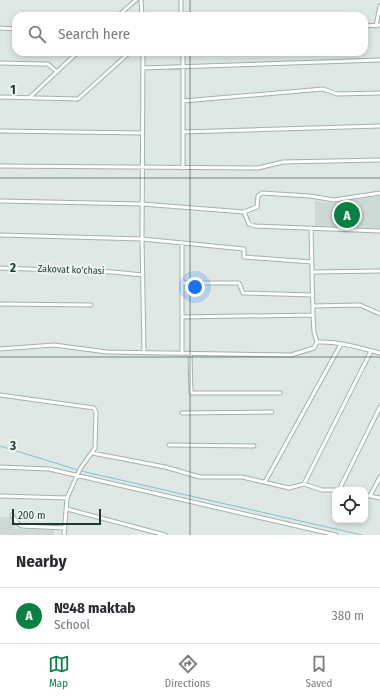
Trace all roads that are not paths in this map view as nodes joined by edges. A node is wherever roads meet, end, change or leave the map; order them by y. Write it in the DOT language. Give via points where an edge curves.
graph roads {
  1 [pos="136,0"];
  2 [pos="141,0"];
  3 [pos="180,0"];
  4 [pos="380,6"];
  5 [pos="122,12"];
  6 [pos="142,12"];
  7 [pos="181,12"];
  8 [pos="378,26"];
  9 [pos="0,28"];
  10 [pos="12,29"];
  11 [pos="74,56"];
  12 [pos="126,56"];
  13 [pos="143,56"];
  14 [pos="182,56"];
  15 [pos="380,60"];
  16 [pos="0,63"];
  17 [pos="183,67"];
  18 [pos="143,68"];
  19 [pos="57,72"];
  20 [pos="380,93"];
  21 [pos="0,97"];
  22 [pos="30,97"];
  23 [pos="183,101"];
  24 [pos="380,126"];
  25 [pos="0,131"];
  26 [pos="183,132"];
  27 [pos="142,133"];
  28 [pos="380,160"];
  29 [pos="0,166"];
  30 [pos="142,168"];
  31 [pos="183,168"];
  32 [pos="380,193"];
  33 [pos="0,201"];
  34 [pos="142,204"];
  35 [pos="244,212"];
  36 [pos="311,228"];
  37 [pos="380,231"];
  38 [pos="0,235"];
  39 [pos="142,239"];
  40 [pos="182,243"];
  41 [pos="312,262"];
  42 [pos="0,268"];
  43 [pos="380,271"];
  44 [pos="313,272"];
  45 [pos="143,275"];
  46 [pos="182,283"];
  47 [pos="313,295"];
  48 [pos="0,304"];
  49 [pos="91,305"];
  50 [pos="313,306"];
  51 [pos="380,314"];
  52 [pos="313,315"];
  53 [pos="182,317"];
  54 [pos="317,342"];
  55 [pos="341,344"];
  56 [pos="0,349"];
  57 [pos="371,351"];
  58 [pos="144,353"];
  59 [pos="380,353"];
  60 [pos="182,354"];
  61 [pos="190,355"];
  62 [pos="280,393"];
  63 [pos="0,395"];
  64 [pos="380,407"];
  65 [pos="272,412"];
  66 [pos="182,413"];
  67 [pos="169,444"];
  68 [pos="254,446"];
  69 [pos="92,453"];
  70 [pos="0,467"];
  71 [pos="76,475"];
  72 [pos="380,477"];
  73 [pos="265,482"];
  74 [pos="304,484"];
  75 [pos="340,487"];
  76 [pos="332,490"];
  77 [pos="0,496"];
  78 [pos="370,496"];
  79 [pos="66,498"];
  80 [pos="380,498"];
  81 [pos="67,509"];
  82 [pos="12,515"];
  83 [pos="65,528"];
  84 [pos="64,535"];
  85 [pos="165,535"];
  86 [pos="336,535"];
  1 -- 5 [label="street"];
  2 -- 6 [label="street"];
  3 -- 7 [label="street"];
  4 -- 8 [label="street"];
  9 -- 10 [label="street"];
  11 -- 19 [label="street"];
  12 -- 22 [label="street" via="78,99"];
  13 -- 18 [label="street"];
  14 -- 17 [label="street"];
  15 -- 17 [label="street"];
  16 -- 19 [label="street" via="48,64"];
  17 -- 18 [label="street"];
  17 -- 23 [label="street"];
  18 -- 27 [label="street"];
  19 -- 22 [label="street"];
  20 -- 23 [label="street" via="337,94 322,89"];
  21 -- 22 [label="street"];
  23 -- 26 [label="street"];
  24 -- 26 [label="street"];
  25 -- 27 [label="street"];
  26 -- 31 [label="street"];
  27 -- 30 [label="street"];
  28 -- 31 [label="street" via="284,162 258,168"];
  29 -- 30 [label="street"];
  30 -- 31 [label="street"];
  30 -- 34 [label="street"];
  32 -- 35 [label="street" via="334,200 262,193 258,196 256,207"];
  33 -- 34 [label="street"];
  34 -- 35 [label="street"];
  34 -- 39 [label="street"];
  35 -- 36 [label="street" via="249,224 255,226"];
  36 -- 37 [label="street"];
  36 -- 41 [label="street"];
  38 -- 39 [label="street"];
  39 -- 40 [label="street"];
  39 -- 45 [label="street"];
  40 -- 41 [label="street" via="244,249 244,257"];
  40 -- 46 [label="street"];
  41 -- 44 [label="street"];
  42 -- 45 [label="street, Zakovat ko'chasi"];
  43 -- 44 [label="street"];
  44 -- 47 [label="street"];
  45 -- 58 [label="street"];
  46 -- 47 [label="street" via="239,283 243,293"];
  46 -- 53 [label="street"];
  47 -- 50 [label="street"];
  48 -- 49 [label="street"];
  50 -- 51 [label="street" via="360,305"];
  50 -- 52 [label="street"];
  52 -- 53 [label="street"];
  52 -- 54 [label="street"];
  53 -- 60 [label="street"];
  54 -- 55 [label="street"];
  54 -- 61 [label="street" via="314,348 291,355"];
  55 -- 57 [label="street"];
  55 -- 73 [label="street"];
  56 -- 58 [label="street" via="54,345 107,352"];
  57 -- 59 [label="street"];
  57 -- 74 [label="street"];
  58 -- 60 [label="street"];
  60 -- 61 [label="street"];
  61 -- 62 [label="street" via="191,393"];
  63 -- 69 [label="street" via="94,408 97,428"];
  64 -- 75 [label="street"];
  65 -- 66 [label="street"];
  67 -- 68 [label="street"];
  69 -- 71 [label="street"];
  69 -- 73 [label="street" via="165,467 200,477 242,477"];
  70 -- 71 [label="street" via="50,469"];
  71 -- 79 [label="street"];
  71 -- 86 [label="street"];
  72 -- 78 [label="street"];
  73 -- 74 [label="street" via="289,488"];
  74 -- 76 [label="street" via="322,490"];
  77 -- 79 [label="street"];
  78 -- 80 [label="street"];
  79 -- 81 [label="street"];
  81 -- 83 [label="street"];
  81 -- 85 [label="street"];
  82 -- 83 [label="street" via="22,526"];
  83 -- 84 [label="street"];
}
